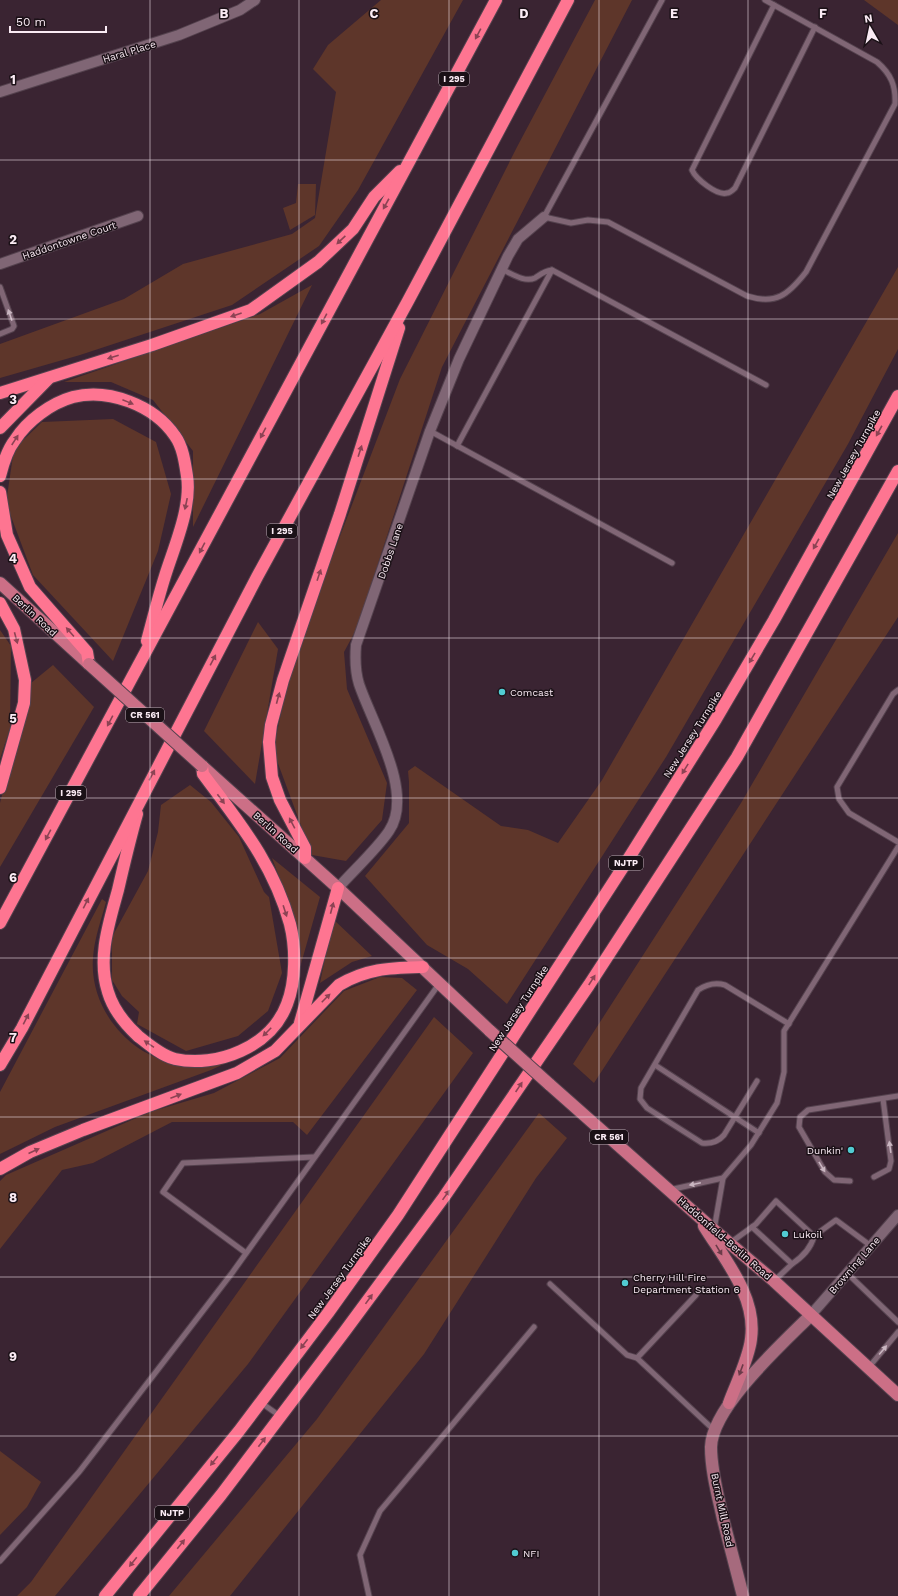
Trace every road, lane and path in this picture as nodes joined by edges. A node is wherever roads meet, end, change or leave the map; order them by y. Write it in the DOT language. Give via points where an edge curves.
graph roads {
  1 [pos="255,0"];
  2 [pos="496,0"];
  3 [pos="568,0"];
  4 [pos="662,0"];
  5 [pos="765,0"];
  6 [pos="774,5"];
  7 [pos="815,27"];
  8 [pos="0,92"];
  9 [pos="412,158"];
  10 [pos="138,216"];
  11 [pos="544,218"];
  12 [pos="0,264"];
  13 [pos="501,269"];
  14 [pos="552,270"];
  15 [pos="0,287"];
  16 [pos="408,301"];
  17 [pos="0,334"];
  18 [pos="51,377"];
  19 [pos="766,385"];
  20 [pos="0,393"];
  21 [pos="898,396"];
  22 [pos="0,428"];
  23 [pos="430,431"];
  24 [pos="457,446"];
  25 [pos="898,471"];
  26 [pos="0,476"];
  27 [pos="0,492"];
  28 [pos="672,563"];
  29 [pos="0,583"];
  30 [pos="0,603"];
  31 [pos="142,662"];
  32 [pos="89,664"];
  33 [pos="898,690"];
  34 [pos="202,766"];
  35 [pos="0,788"];
  36 [pos="142,794"];
  37 [pos="898,842"];
  38 [pos="898,847"];
  39 [pos="305,858"];
  40 [pos="338,888"];
  41 [pos="0,924"];
  42 [pos="423,967"];
  43 [pos="440,984"];
  44 [pos="789,1024"];
  45 [pos="299,1026"];
  46 [pos="0,1065"];
  47 [pos="655,1065"];
  48 [pos="757,1081"];
  49 [pos="549,1084"];
  50 [pos="898,1096"];
  51 [pos="883,1099"];
  52 [pos="735,1117"];
  53 [pos="759,1132"];
  54 [pos="314,1157"];
  55 [pos="0,1169"];
  56 [pos="874,1177"];
  57 [pos="723,1178"];
  58 [pos="850,1181"];
  59 [pos="668,1190"];
  60 [pos="898,1215"];
  61 [pos="698,1217"];
  62 [pos="752,1227"];
  63 [pos="714,1230"];
  64 [pos="814,1236"];
  65 [pos="729,1243"];
  66 [pos="871,1246"];
  67 [pos="246,1252"];
  68 [pos="792,1264"];
  69 [pos="847,1274"];
  70 [pos="774,1281"];
  71 [pos="550,1284"];
  72 [pos="696,1295"];
  73 [pos="810,1316"];
  74 [pos="898,1322"];
  75 [pos="534,1327"];
  76 [pos="898,1332"];
  77 [pos="637,1358"];
  78 [pos="868,1368"];
  79 [pos="898,1395"];
  80 [pos="260,1402"];
  81 [pos="729,1403"];
  82 [pos="281,1416"];
  83 [pos="716,1431"];
  84 [pos="0,1561"];
  85 [pos="105,1596"];
  86 [pos="139,1596"];
  87 [pos="370,1596"];
  88 [pos="743,1596"];
  1 -- 8 [label="street, Haral Place" via="240,10 179,35"];
  2 -- 9 [label="highway, I 295, one-way"];
  3 -- 16 [label="highway, I 295"];
  4 -- 11 [label="lane"];
  5 -- 6 [label="lane"];
  6 -- 7 [label="lane"];
  6 -- 7 [label="lane" via="692,170 695,177 722,194 735,188"];
  7 -- 11 [label="lane" via="859,51 886,70 896,90 895,104 806,272 786,294 771,299 746,296 608,222 588,220 571,223"];
  9 -- 18 [label="highway, one-way" via="374,197 353,229 318,262 251,310"];
  9 -- 31 [label="highway, I 295, one-way"];
  10 -- 12 [label="street, Haddontowne Court"];
  11 -- 13 [label="street, Dobbs Lane" via="518,239"];
  13 -- 14 [label="lane" via="525,279 533,279 544,271"];
  13 -- 23 [label="street, Dobbs Lane" via="459,359"];
  14 -- 19 [label="lane"];
  14 -- 24 [label="lane"];
  17 -- 15 [label="lane, one-way" via="14,326"];
  36 -- 16 [label="highway, I 295, one-way"];
  39 -- 16 [label="highway, one-way" via="305,848 280,800 272,777 269,742 271,725 283,680 340,514"];
  18 -- 20 [label="highway"];
  18 -- 22 [label="highway"];
  21 -- 80 [label="highway, New Jersey Turnpike / NJTP, one-way" via="774,620 716,719 627,861 398,1216"];
  23 -- 24 [label="lane"];
  23 -- 40 [label="street, Dobbs Lane" via="356,645 355,663 359,683 390,765 397,792 396,813 389,832"];
  24 -- 28 [label="lane"];
  82 -- 25 [label="highway, NJTP, one-way" via="444,1197 632,920 737,757"];
  26 -- 31 [label="highway, one-way" via="4,460 15,439 31,421 72,397 94,394 124,400 146,410 163,422 175,436 183,452 188,478 187,498"];
  32 -- 27 [label="highway, one-way" via="87,652 30,586 6,536"];
  29 -- 32 [label="main road, Berlin Road / CR 561"];
  30 -- 35 [label="highway, one-way" via="14,629 25,680 24,703"];
  31 -- 41 [label="highway, I 295, one-way"];
  32 -- 34 [label="main road, Berlin Road / CR 561, bridge"];
  33 -- 37 [label="lane" via="893,694 837,787 839,799 849,812"];
  34 -- 36 [label="highway, one-way" via="203,774 255,845 277,886 290,926 294,955 287,1004 276,1022 265,1036 248,1047 219,1059 192,1061 173,1058 147,1044 118,1013 108,992 104,970 104,944"];
  34 -- 39 [label="main road, Berlin Road / CR 561"];
  46 -- 36 [label="highway, I 295, one-way" via="22,1028"];
  38 -- 44 [label="lane"];
  39 -- 40 [label="main road, Berlin Road / CR 561"];
  40 -- 42 [label="main road, Berlin Road / CR 561"];
  45 -- 40 [label="highway, one-way"];
  42 -- 43 [label="main road, Berlin Road / CR 561"];
  45 -- 42 [label="highway, one-way" via="339,985 351,977 380,969"];
  43 -- 49 [label="main road, Berlin Road / CR 561, bridge"];
  43 -- 54 [label="lane"];
  44 -- 47 [label="lane" via="725,985 711,984 698,990"];
  44 -- 53 [label="lane" via="784,1031 784,1072 777,1103"];
  55 -- 45 [label="highway, one-way" via="30,1152 83,1130 237,1073 275,1051"];
  47 -- 52 [label="lane"];
  47 -- 52 [label="lane" via="640,1090 641,1101 647,1108 704,1144 720,1139"];
  48 -- 52 [label="lane"];
  49 -- 59 [label="main road, Haddonfield-Berlin Road / CR 561"];
  50 -- 51 [label="lane"];
  56 -- 51 [label="lane, one-way" via="889,1169 891,1162"];
  51 -- 58 [label="lane, one-way" via="808,1110 800,1117 799,1127 825,1172 834,1180"];
  52 -- 53 [label="lane"];
  53 -- 57 [label="lane"];
  54 -- 67 [label="lane"];
  54 -- 67 [label="lane" via="183,1163 163,1192"];
  57 -- 59 [label="lane, one-way"];
  57 -- 63 [label="lane"];
  59 -- 61 [label="main road, Haddonfield-Berlin Road / CR 561"];
  60 -- 66 [label="street, Browning Lane"];
  61 -- 63 [label="main road, Haddonfield-Berlin Road / CR 561"];
  61 -- 81 [label="main road, one-way" via="743,1290 751,1313 751,1341"];
  62 -- 64 [label="lane" via="776,1201"];
  62 -- 65 [label="lane"];
  62 -- 68 [label="lane"];
  63 -- 65 [label="main road, Haddonfield-Berlin Road / CR 561"];
  64 -- 66 [label="lane" via="836,1220"];
  64 -- 68 [label="lane" via="812,1244 801,1258"];
  65 -- 70 [label="main road, Haddonfield-Berlin Road / CR 561"];
  66 -- 69 [label="street, Browning Lane"];
  67 -- 84 [label="lane" via="79,1472"];
  68 -- 70 [label="lane"];
  69 -- 73 [label="street, Browning Lane"];
  69 -- 74 [label="lane"];
  70 -- 73 [label="main road, Haddonfield-Berlin Road / CR 561"];
  71 -- 77 [label="lane" via="627,1355"];
  72 -- 77 [label="lane"];
  73 -- 78 [label="main road, Haddonfield-Berlin Road / CR 561"];
  73 -- 81 [label="main road, Burnt Mill Road" via="750,1377"];
  75 -- 87 [label="lane" via="380,1511 360,1555"];
  78 -- 76 [label="lane, one-way"];
  77 -- 83 [label="lane"];
  78 -- 79 [label="main road, Haddonfield-Berlin Road / CR 561"];
  80 -- 82 [label="lane"];
  80 -- 85 [label="highway, New Jersey Turnpike / NJTP, one-way"];
  81 -- 83 [label="main road, Burnt Mill Road"];
  86 -- 82 [label="highway, NJTP, one-way"];
  83 -- 88 [label="main road, Burnt Mill Road" via="711,1446 716,1488"];
}
